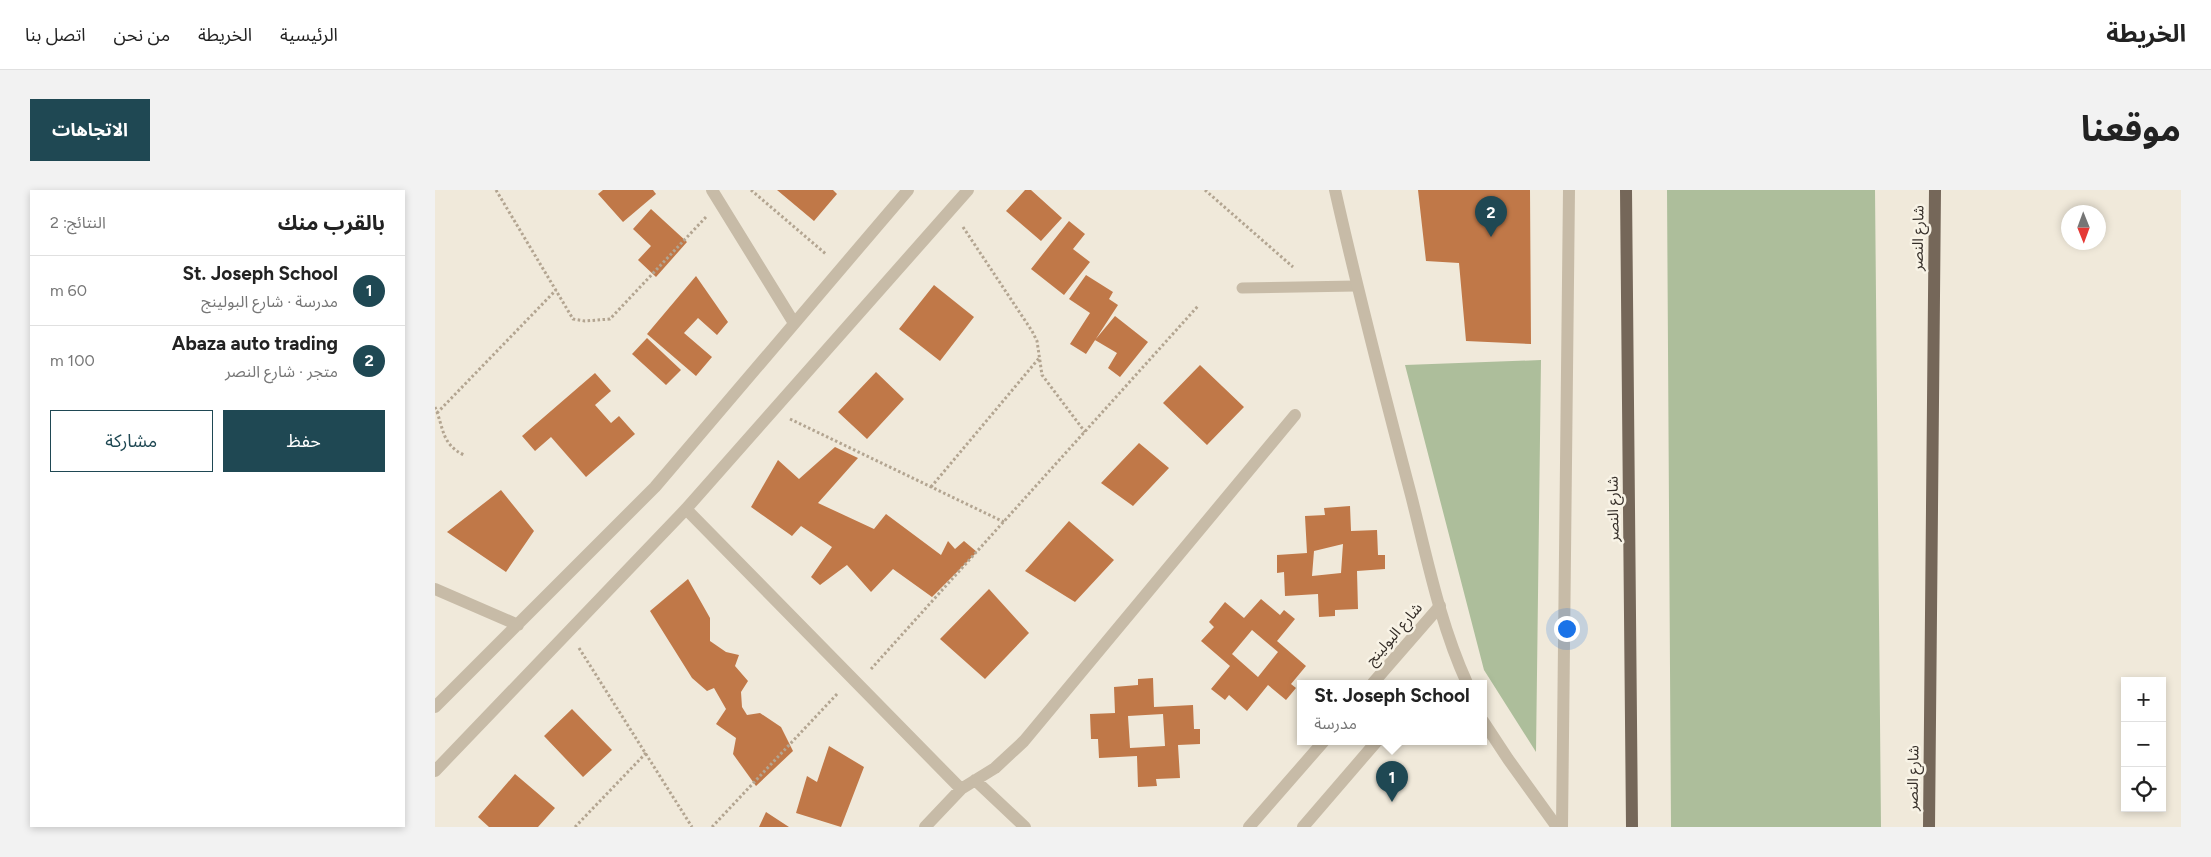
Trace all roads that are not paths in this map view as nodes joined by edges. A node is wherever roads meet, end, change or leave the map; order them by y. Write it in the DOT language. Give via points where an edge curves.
graph roads {
  1 [pos="712,190"];
  2 [pos="908,190"];
  3 [pos="968,190"];
  4 [pos="1335,190"];
  5 [pos="1569,190"];
  6 [pos="1626,190"];
  7 [pos="1935,190"];
  8 [pos="1357,286"];
  9 [pos="1242,288"];
  10 [pos="794,323"];
  11 [pos="1295,414"];
  12 [pos="686,509"];
  13 [pos="435,589"];
  14 [pos="1440,606"];
  15 [pos="518,625"];
  16 [pos="1376,680"];
  17 [pos="1466,680"];
  18 [pos="435,708"];
  19 [pos="1487,727"];
  20 [pos="1321,745"];
  21 [pos="1374,745"];
  22 [pos="435,771"];
  23 [pos="975,780"];
  24 [pos="961,789"];
  25 [pos="925,827"];
  26 [pos="1025,827"];
  27 [pos="1249,827"];
  28 [pos="1303,827"];
  29 [pos="1557,827"];
  30 [pos="1562,827"];
  31 [pos="1632,827"];
  32 [pos="1929,827"];
  1 -- 10 [label="street"];
  2 -- 10 [label="street"];
  3 -- 12 [label="street"];
  4 -- 8 [label="street"];
  5 -- 30 [label="street"];
  6 -- 31 [label="main road, شارع النصر"];
  7 -- 32 [label="main road, شارع النصر"];
  8 -- 9 [label="lane"];
  8 -- 14 [label="street"];
  10 -- 15 [label="street" via="655,487"];
  11 -- 23 [label="street" via="1024,741 995,768"];
  12 -- 22 [label="street"];
  12 -- 24 [label="street"];
  13 -- 15 [label="street"];
  14 -- 16 [label="street, شارع البولينج"];
  14 -- 17 [label="street"];
  15 -- 18 [label="street"];
  19 -- 29 [label="street"];
  20 -- 27 [label="street"];
  21 -- 28 [label="street"];
  23 -- 24 [label="street"];
  23 -- 26 [label="street"];
  24 -- 25 [label="street"];
}
